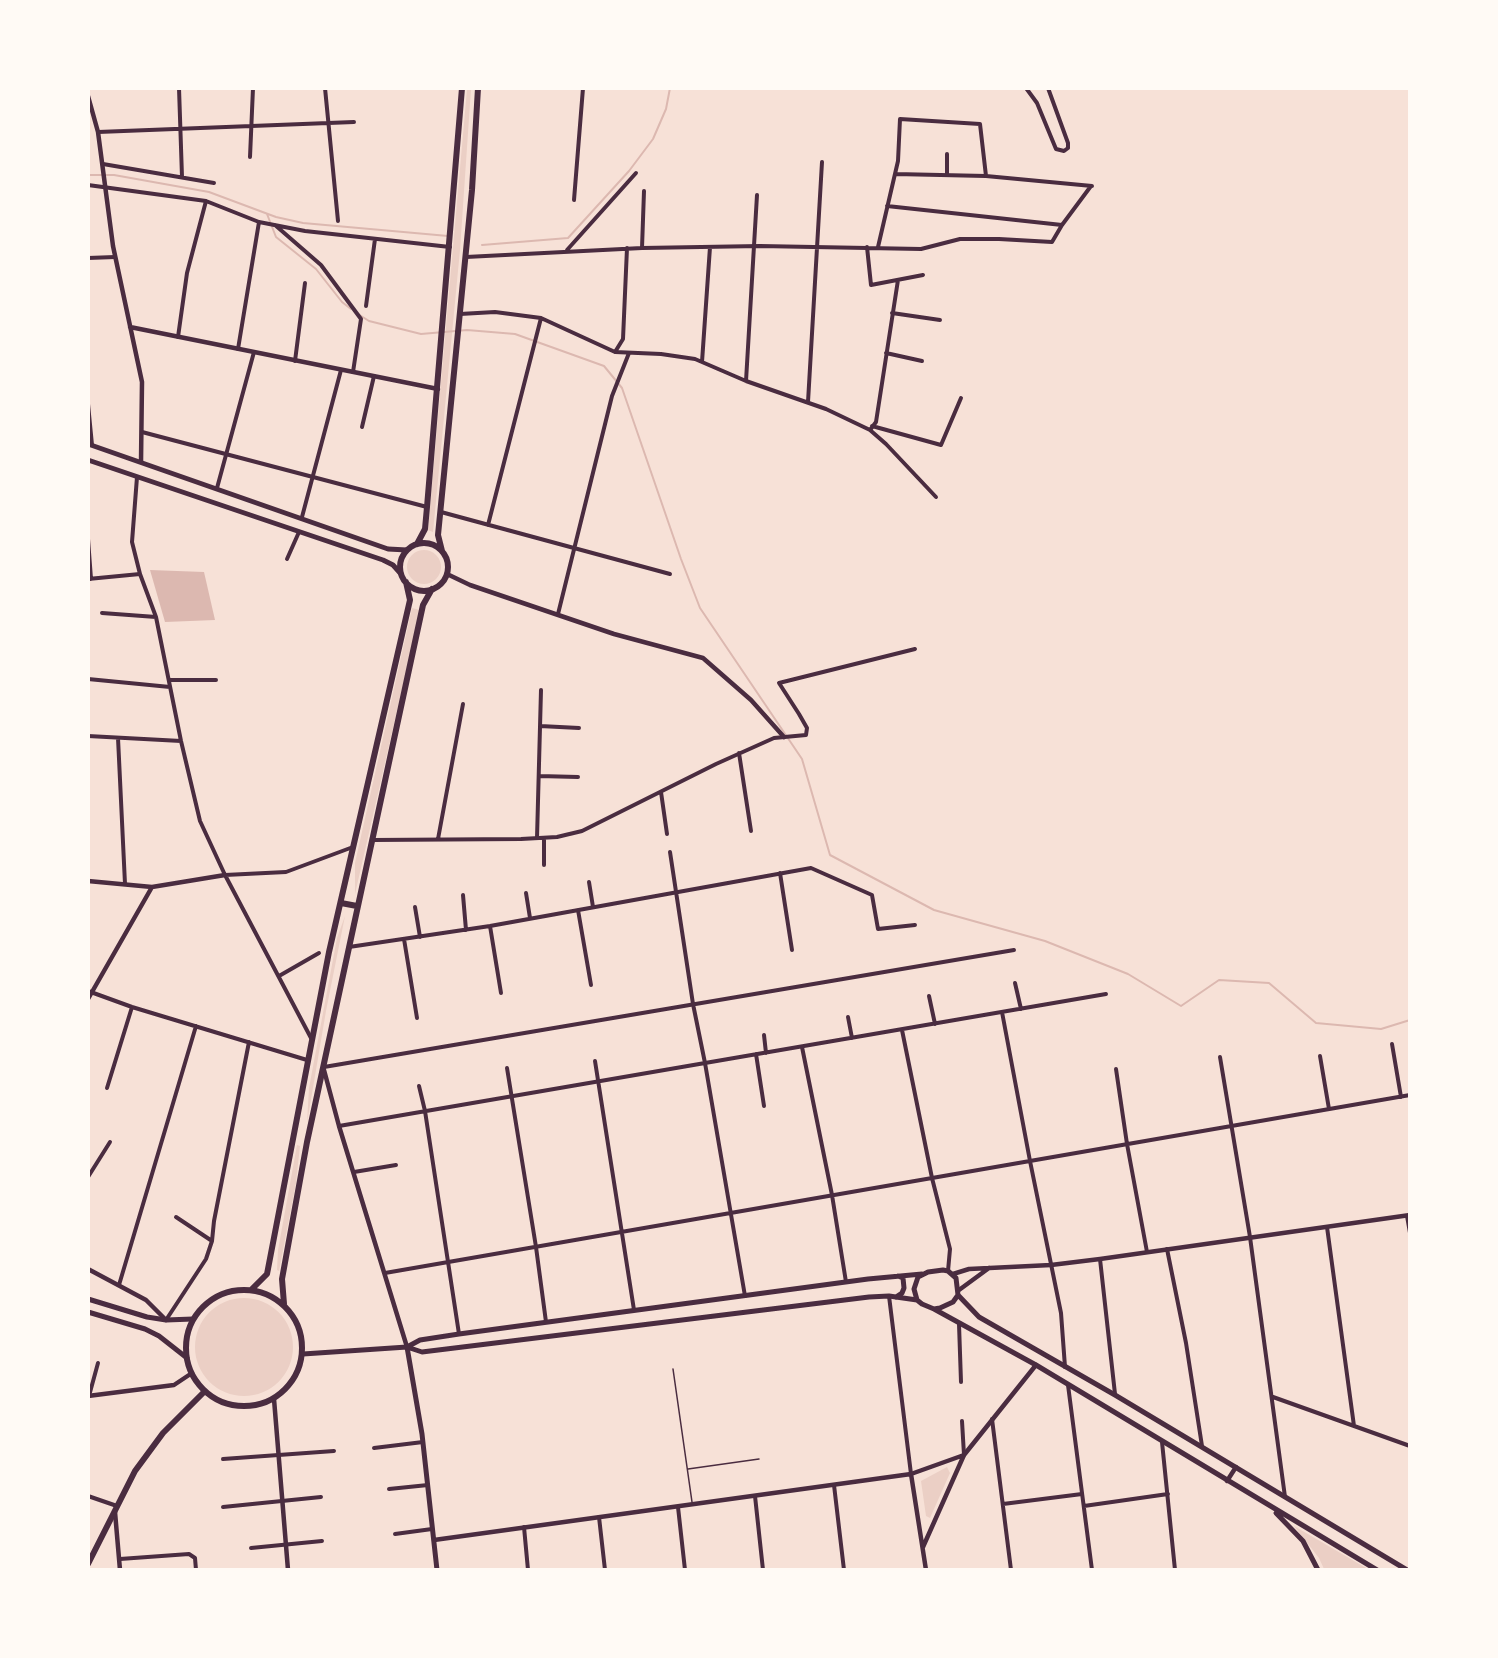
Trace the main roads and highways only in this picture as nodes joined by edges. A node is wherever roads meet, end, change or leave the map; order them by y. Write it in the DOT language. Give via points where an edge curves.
graph roads {
  1 [pos="462,88"];
  2 [pos="478,88"];
  3 [pos="90,444"];
  4 [pos="88,460"];
  5 [pos="246,498"];
  6 [pos="242,512"];
  7 [pos="417,544"];
  8 [pos="407,550"];
  9 [pos="442,551"];
  10 [pos="401,574"];
  11 [pos="406,582"];
  12 [pos="432,589"];
  13 [pos="340,903"];
  14 [pos="357,906"];
  15 [pos="296,1126"];
  16 [pos="310,1129"];
  17 [pos="294,1139"];
  18 [pos="307,1142"];
  19 [pos="922,1274"];
  20 [pos="898,1276"];
  21 [pos="252,1289"];
  22 [pos="959,1292"];
  23 [pos="892,1296"];
  24 [pos="88,1299"];
  25 [pos="917,1300"];
  26 [pos="284,1304"];
  27 [pos="934,1309"];
  28 [pos="88,1312"];
  29 [pos="193,1319"];
  30 [pos="407,1347"];
  31 [pos="303,1354"];
  32 [pos="187,1358"];
  33 [pos="205,1391"];
  34 [pos="1271,1507"];
  35 [pos="88,1564"];
  36 [pos="437,1569"];
  37 [pos="1318,1569"];
  38 [pos="1377,1569"];
  39 [pos="1407,1569"];
  1 -- 7 [label="main road" via="425,529"];
  2 -- 9 [label="main road" via="472,190 438,535"];
  3 -- 5 [label="main road"];
  4 -- 6 [label="main road"];
  5 -- 6 [label="main road"];
  5 -- 8 [label="main road" via="388,549"];
  6 -- 10 [label="main road" via="383,560"];
  7 -- 8 [label="main road"];
  7 -- 9 [label="main road" via="432,544"];
  8 -- 10 [label="main road"];
  9 -- 12 [label="main road" via="447,574"];
  10 -- 11 [label="main road"];
  11 -- 12 [label="main road" via="416,589"];
  11 -- 13 [label="main road" via="410,600"];
  12 -- 14 [label="main road" via="423,605"];
  13 -- 14 [label="main road"];
  13 -- 15 [label="main road"];
  14 -- 16 [label="main road"];
  15 -- 16 [label="main road"];
  15 -- 17 [label="main road"];
  16 -- 18 [label="main road"];
  17 -- 18 [label="main road"];
  17 -- 21 [label="main road" via="267,1274"];
  18 -- 26 [label="main road" via="282,1279"];
  19 -- 20 [label="main road"];
  19 -- 22 [label="main road" via="950,1273 958,1282"];
  19 -- 25 [label="main road" via="914,1289"];
  20 -- 23 [label="main road" via="903,1278 904,1288 902,1293"];
  20 -- 30 [label="main road" via="459,1334 420,1340"];
  21 -- 26 [label="main road"];
  21 -- 29 [label="main road" via="218,1295"];
  22 -- 27 [label="main road" via="953,1302"];
  22 -- 39 [label="main road" via="979,1317"];
  23 -- 25 [label="main road"];
  23 -- 30 [label="main road" via="422,1352"];
  24 -- 29 [label="main road" via="147,1317"];
  25 -- 27 [label="main road"];
  26 -- 31 [label="main road" via="296,1319"];
  27 -- 34 [label="main road" via="1036,1365"];
  28 -- 32 [label="main road" via="145,1329"];
  29 -- 32 [label="main road"];
  30 -- 31 [label="main road"];
  30 -- 36 [label="main road" via="423,1442"];
  31 -- 33 [label="main road" via="298,1372 274,1399 238,1406"];
  32 -- 33 [label="main road"];
  33 -- 35 [label="main road" via="163,1433 135,1471"];
  34 -- 37 [label="main road" via="1303,1541"];
  34 -- 38 [label="main road"];
}
